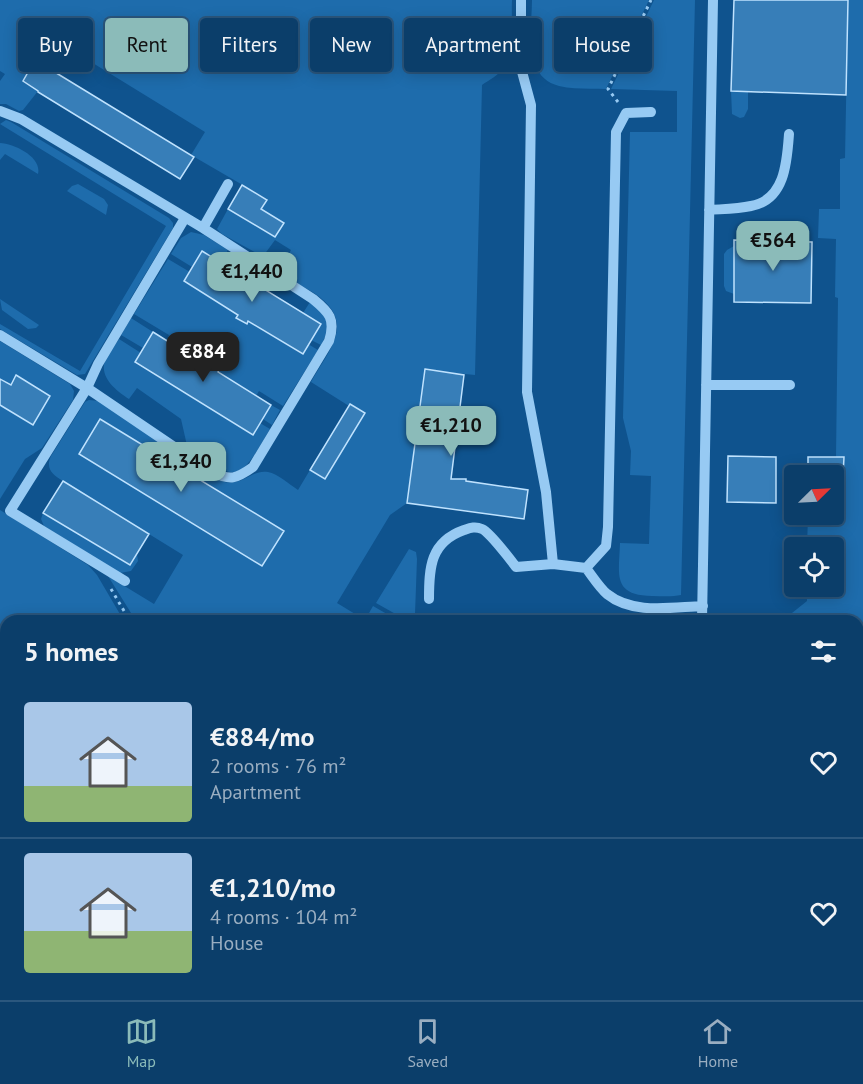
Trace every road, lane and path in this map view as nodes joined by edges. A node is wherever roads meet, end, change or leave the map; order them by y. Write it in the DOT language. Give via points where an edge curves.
graph roads {
  1 [pos="521,0"];
  2 [pos="651,0"];
  3 [pos="712,0"];
  4 [pos="0,111"];
  5 [pos="626,112"];
  6 [pos="651,112"];
  7 [pos="789,134"];
  8 [pos="228,184"];
  9 [pos="709,210"];
  10 [pos="185,218"];
  11 [pos="203,228"];
  12 [pos="0,335"];
  13 [pos="790,385"];
  14 [pos="706,386"];
  15 [pos="87,388"];
  16 [pos="553,564"];
  17 [pos="586,568"];
  18 [pos="125,581"];
  19 [pos="108,585"];
  20 [pos="429,599"];
  21 [pos="703,606"];
  22 [pos="126,615"];
  23 [pos="702,615"];
  1 -- 16 [label="street" via="520,68 531,105 527,392 546,492"];
  2 -- 5 [label="path" via="608,89"];
  3 -- 9 [label="street"];
  4 -- 10 [label="street" via="21,119"];
  5 -- 6 [label="street"];
  5 -- 17 [label="street" via="615,132 608,527 606,546"];
  7 -- 9 [label="street" via="784,179 774,193 753,206"];
  8 -- 11 [label="street"];
  9 -- 14 [label="street"];
  10 -- 11 [label="street"];
  10 -- 15 [label="street"];
  11 -- 15 [label="street" via="313,299 332,320 329,341 253,468 233,478 211,472"];
  12 -- 15 [label="street"];
  13 -- 14 [label="street"];
  14 -- 21 [label="street"];
  15 -- 18 [label="street" via="10,511"];
  16 -- 17 [label="street"];
  16 -- 20 [label="street" via="516,567 483,529 473,527 440,544 429,569"];
  17 -- 21 [label="street" via="605,592 629,605"];
  19 -- 22 [label="path"];
  21 -- 23 [label="street"];
}
